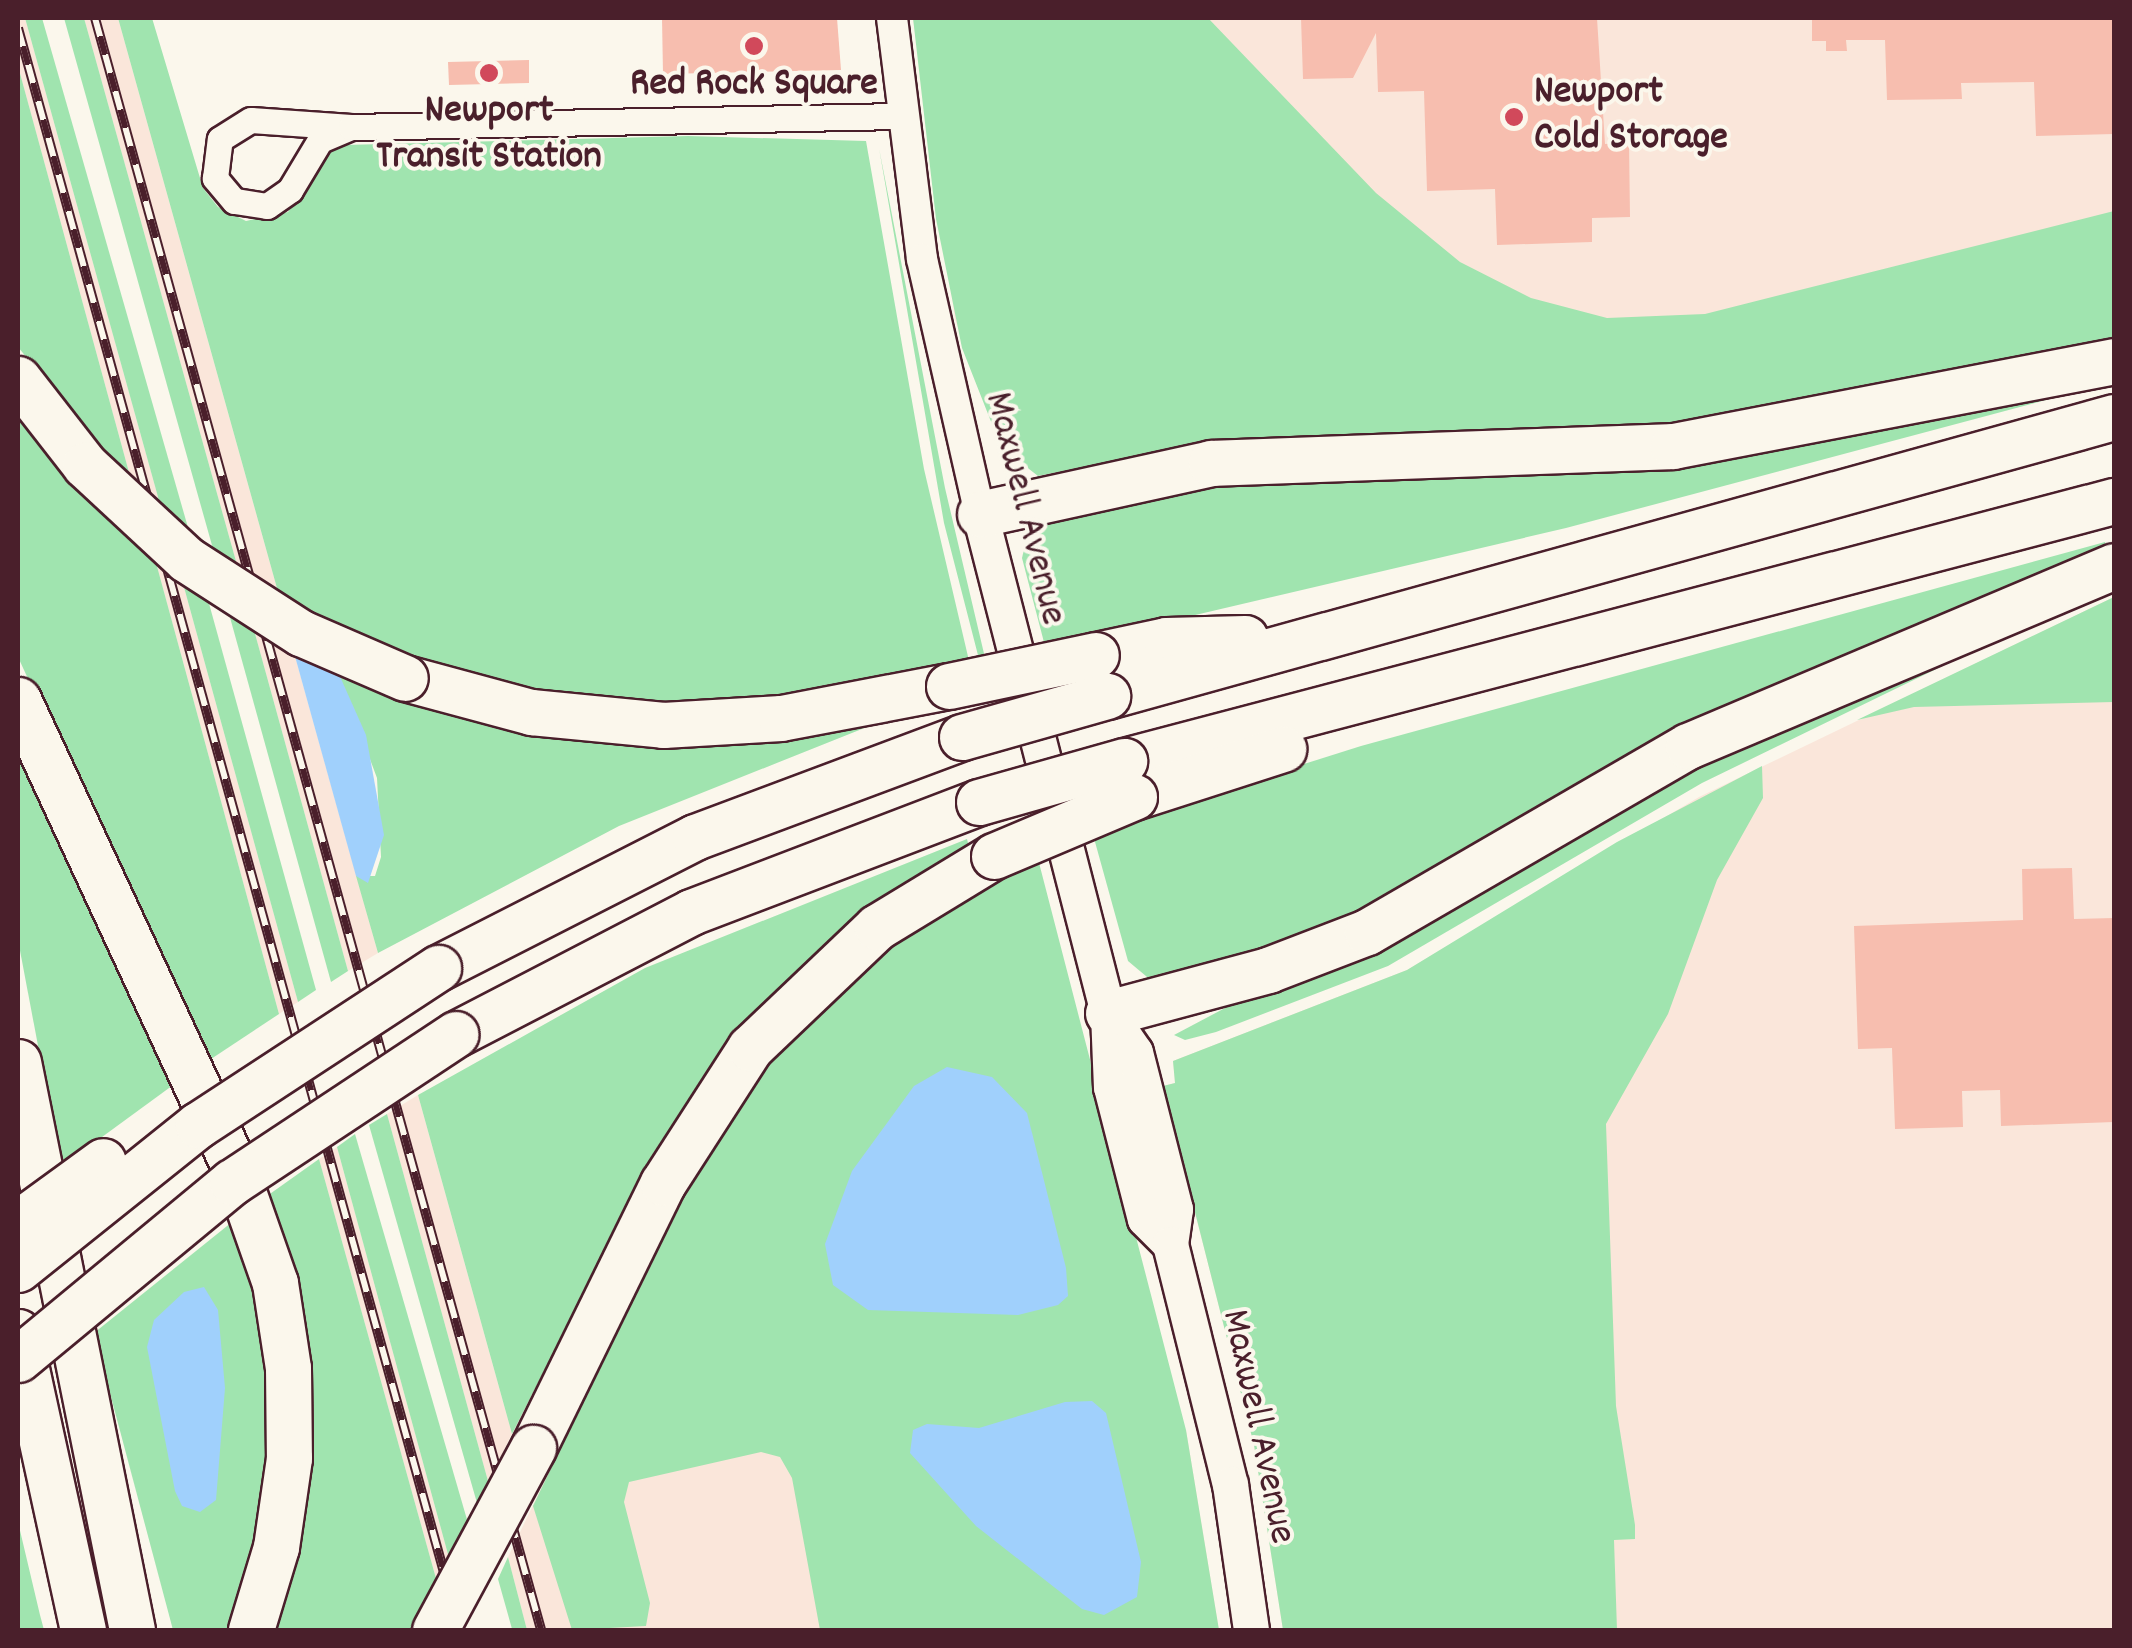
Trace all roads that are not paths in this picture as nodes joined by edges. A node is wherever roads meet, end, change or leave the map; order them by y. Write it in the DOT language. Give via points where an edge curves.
graph roads {
  1 [pos="892,18"];
  2 [pos="901,116"];
  3 [pos="351,128"];
  4 [pos="2114,361"];
  5 [pos="18,380"];
  6 [pos="2114,417"];
  7 [pos="2114,501"];
  8 [pos="980,514"];
  9 [pos="2114,566"];
  10 [pos="1102,675"];
  11 [pos="18,700"];
  12 [pos="1129,779"];
  13 [pos="438,968"];
  14 [pos="1108,1014"];
  15 [pos="18,1062"];
  16 [pos="18,1223"];
  17 [pos="18,1269"];
  18 [pos="18,1332"];
  19 [pos="75,1356"];
  20 [pos="18,1360"];
  21 [pos="533,1448"];
  22 [pos="18,1458"];
  23 [pos="79,1630"];
  24 [pos="132,1630"];
  25 [pos="164,1630"];
  26 [pos="251,1630"];
  27 [pos="435,1630"];
  28 [pos="454,1630"];
  29 [pos="1251,1630"];
  1 -- 2 [label="street, Maxwell Avenue"];
  2 -- 3 [label="street"];
  2 -- 8 [label="street, Maxwell Avenue" via="928,291"];
  3 -- 3 [label="street" via="241,122 214,150 215,178 234,201 267,206 290,190 320,140"];
  4 -- 8 [label="highway" via="1673,446 1211,462"];
  5 -- 10 [label="highway, bridge" via="85,465 186,559 301,633 405,678 531,712 663,725 781,718 949,686"];
  6 -- 10 [label="highway" via="1302,637"];
  7 -- 12 [label="highway"];
  8 -- 14 [label="main road, Maxwell Avenue"];
  9 -- 14 [label="highway" via="1688,746 1342,942"];
  10 -- 13 [label="highway, bridge" via="962,738 695,837"];
  11 -- 26 [label="highway" via="234,1166 275,1284 288,1368 289,1458 276,1548"];
  12 -- 20 [label="highway, bridge" via="979,802 692,912 456,1034 219,1192"];
  12 -- 21 [label="highway, bridge" via="864,937 750,1048 663,1182"];
  13 -- 16 [label="highway, bridge" via="237,1066"];
  13 -- 17 [label="highway, bridge" via="210,1116"];
  14 -- 29 [label="main road, Maxwell Avenue" via="1135,1052 1175,1209 1170,1244 1230,1484"];
  15 -- 19 [label="highway"];
  18 -- 23 [label="highway"];
  19 -- 24 [label="highway"];
  19 -- 25 [label="highway"];
  21 -- 27 [label="highway, bridge"];
  21 -- 28 [label="highway, bridge"];
  22 -- 23 [label="highway"];
}
